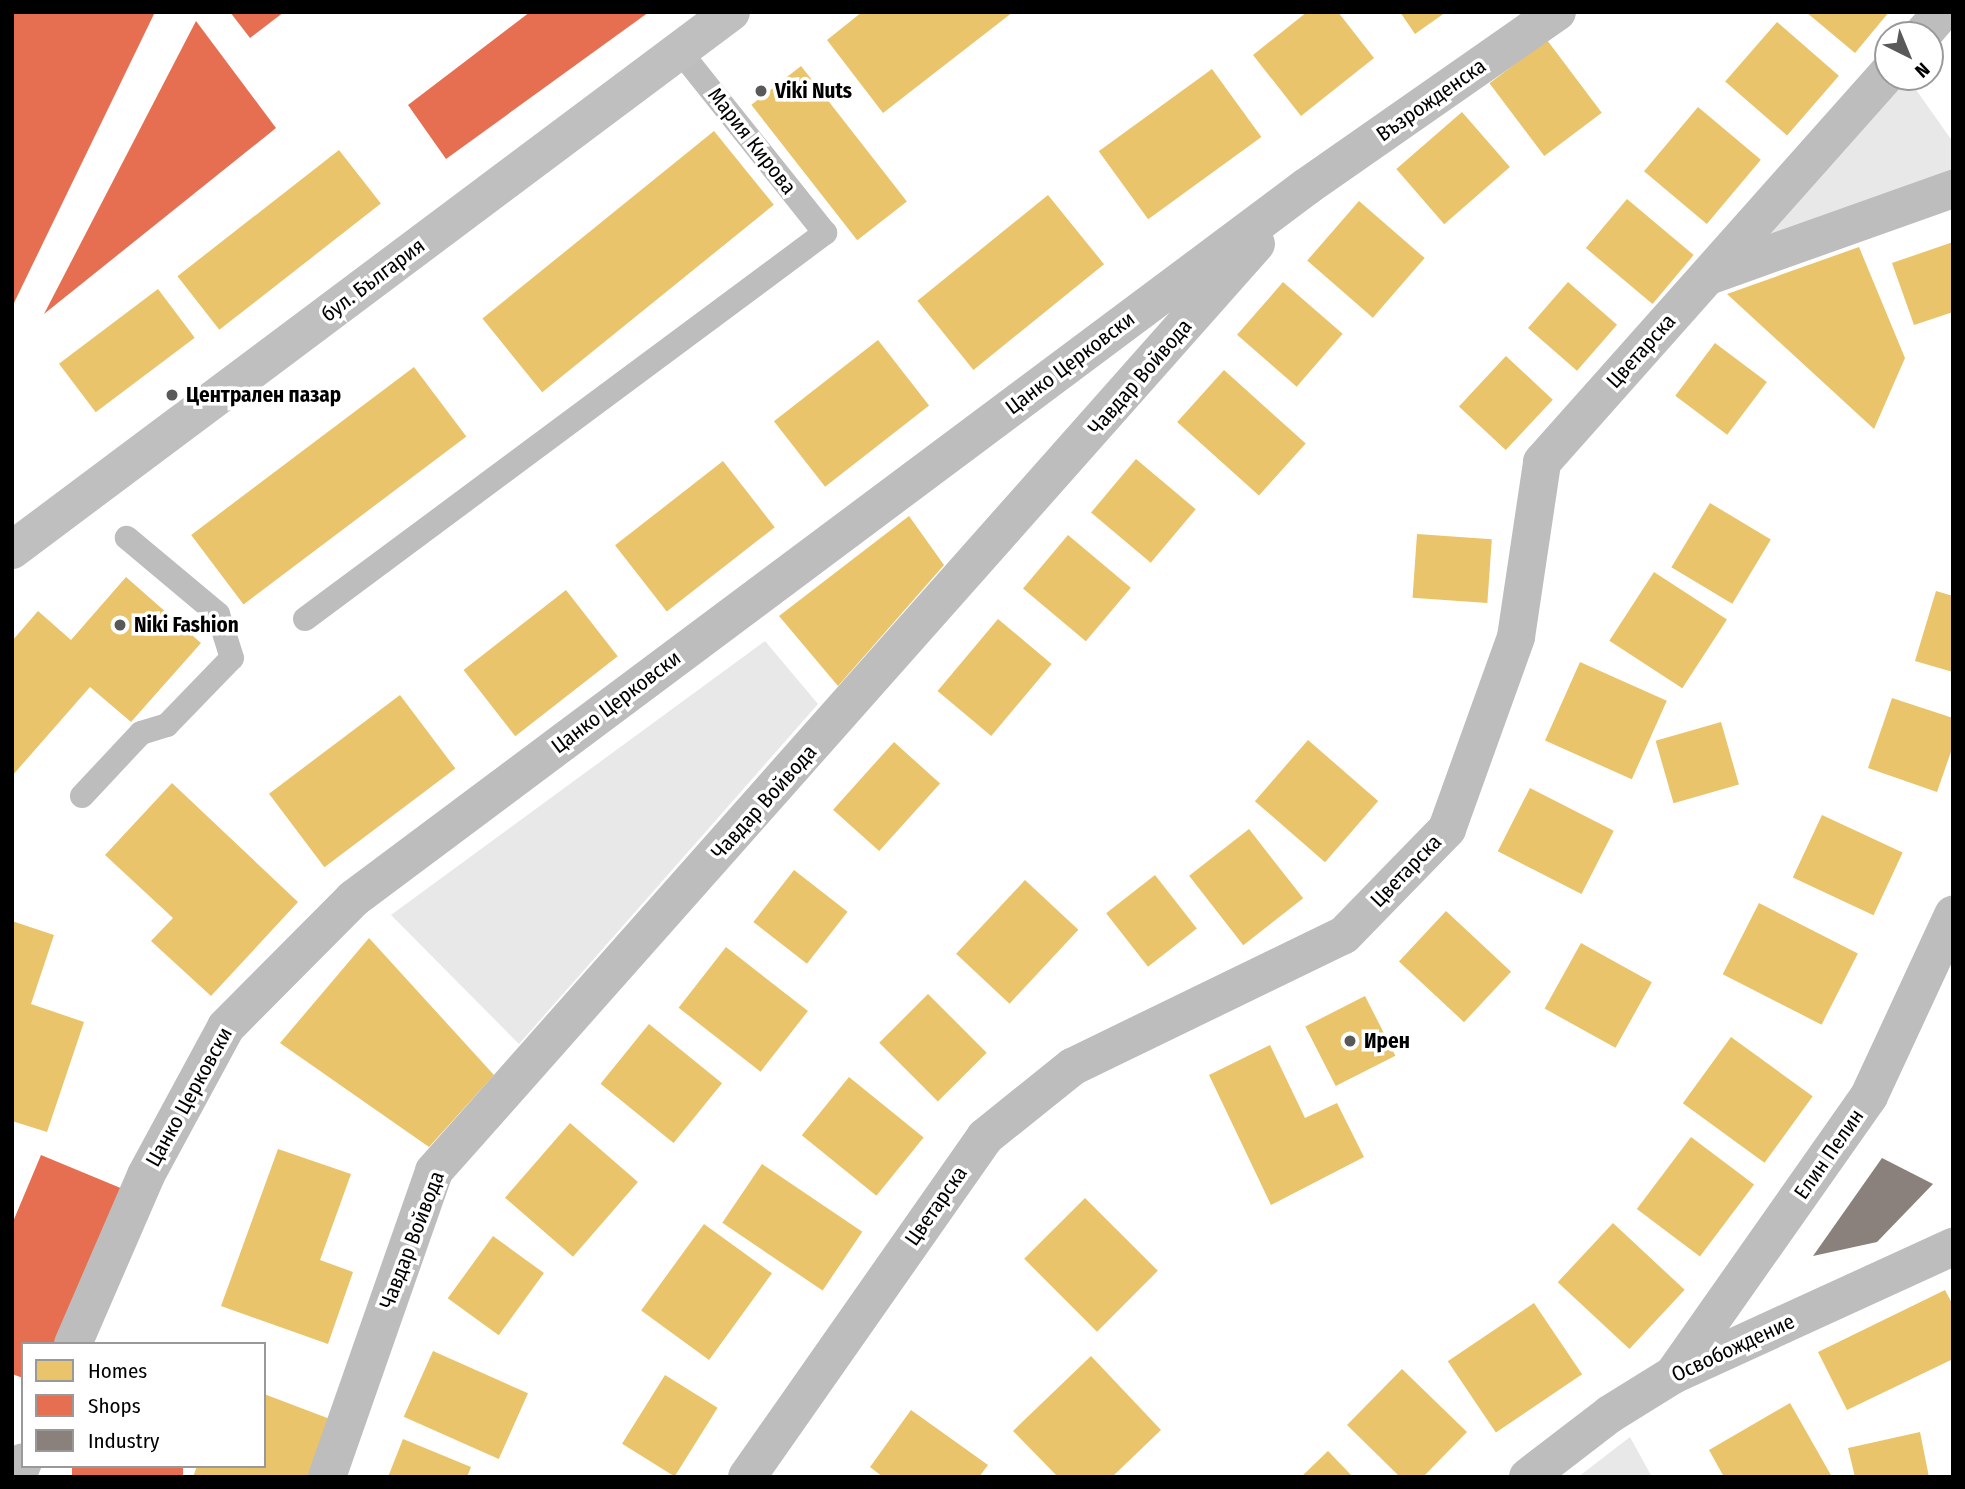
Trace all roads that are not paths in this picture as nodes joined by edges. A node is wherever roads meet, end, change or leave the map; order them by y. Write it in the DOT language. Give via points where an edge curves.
graph roads {
  1 [pos="1557,12"];
  2 [pos="721,15"];
  3 [pos="679,50"];
  4 [pos="1874,89"];
  5 [pos="1306,187"];
  6 [pos="1953,189"];
  7 [pos="1707,276"];
  8 [pos="127,538"];
  9 [pos="14,549"];
  10 [pos="305,619"];
  11 [pos="82,796"];
  12 [pos="1953,915"];
  13 [pos="1953,1247"];
  14 [pos="74,1342"];
  15 [pos="1673,1375"];
  16 [pos="327,1477"];
  17 [pos="747,1477"];
  18 [pos="1528,1477"];
  1 -- 5 [label="street, Възрожденска"];
  2 -- 3 [label="main road, бул. България"];
  3 -- 9 [label="main road, бул. България"];
  3 -- 10 [label="lane, Мария Кирова" via="825,233"];
  4 -- 7 [label="street, Цветарска"];
  5 -- 14 [label="street, Цанко Церковски" via="354,900 226,1027 146,1175"];
  5 -- 16 [label="street, Чавдар Войвода" via="893,659 434,1171"];
  6 -- 7 [label="street"];
  7 -- 17 [label="street, Цветарска" via="1542,462 1516,637 1447,829 1344,935 1072,1067 985,1137"];
  8 -- 11 [label="lane" via="218,614 232,658 166,725 141,733"];
  12 -- 15 [label="street, Елин Пелин" via="1869,1096"];
  13 -- 15 [label="street, Освобождение"];
  15 -- 18 [label="street, Освобождение" via="1610,1414"];
}
